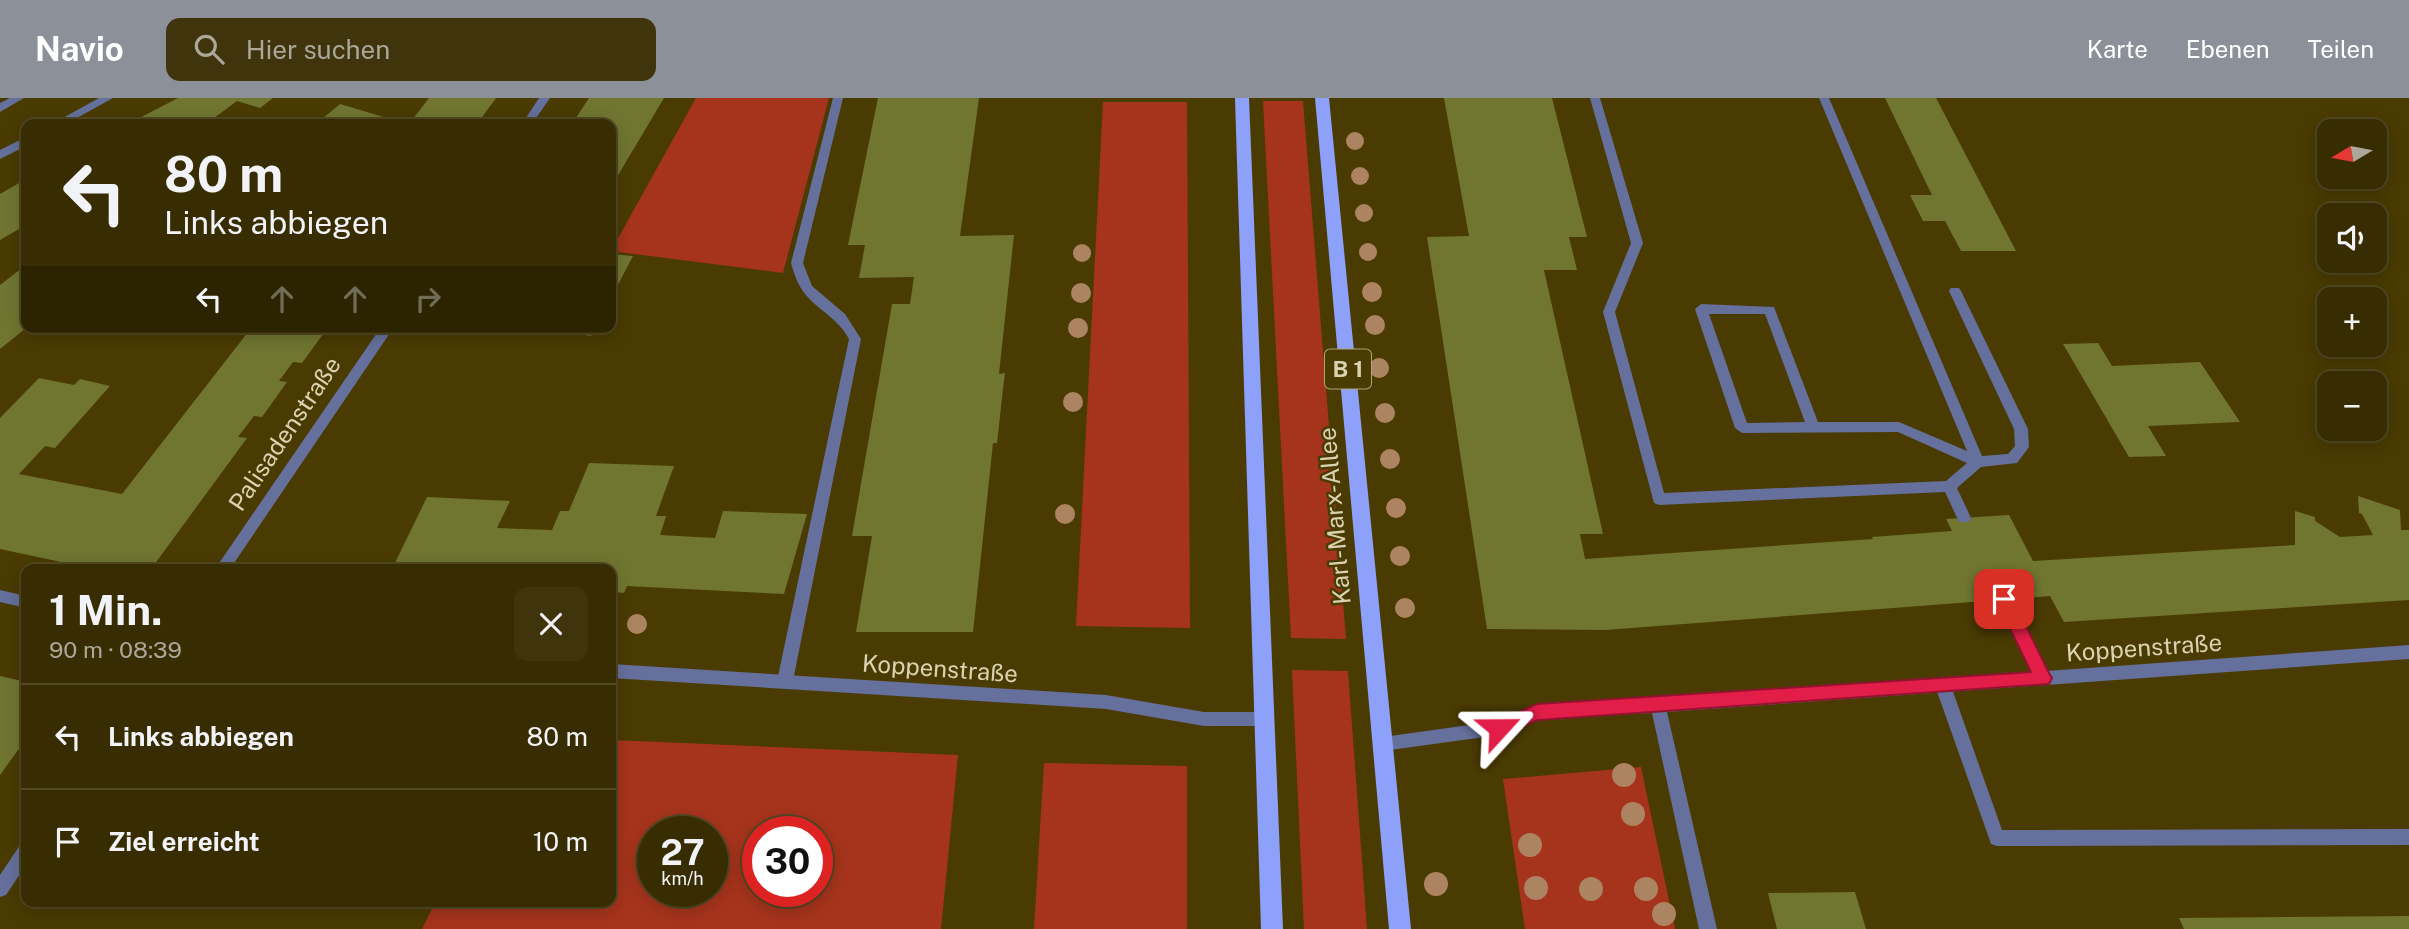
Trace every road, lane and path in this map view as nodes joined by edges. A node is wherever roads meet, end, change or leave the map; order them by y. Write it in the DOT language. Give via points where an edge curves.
graph roads {
  1 [pos="19,98"];
  2 [pos="107,98"];
  3 [pos="545,98"];
  4 [pos="838,98"];
  5 [pos="1242,98"];
  6 [pos="1322,98"];
  7 [pos="1595,98"];
  8 [pos="1824,98"];
  9 [pos="0,108"];
  10 [pos="67,119"];
  11 [pos="530,119"];
  12 [pos="21,144"];
  13 [pos="0,155"];
  14 [pos="1955,291"];
  15 [pos="383,333"];
  16 [pos="1813,427"];
  17 [pos="1978,462"];
  18 [pos="1949,486"];
  19 [pos="1964,518"];
  20 [pos="225,564"];
  21 [pos="0,596"];
  22 [pos="2004,599"];
  23 [pos="21,601"];
  24 [pos="2409,652"];
  25 [pos="616,671"];
  26 [pos="2043,678"];
  27 [pos="785,681"];
  28 [pos="1942,686"];
  29 [pos="1658,706"];
  30 [pos="1264,719"];
  31 [pos="1383,744"];
  32 [pos="2409,837"];
  33 [pos="21,858"];
  34 [pos="0,889"];
  35 [pos="1272,929"];
  36 [pos="1400,929"];
  37 [pos="1708,929"];
  1 -- 9 [label="street"];
  2 -- 10 [label="street"];
  3 -- 11 [label="street"];
  4 -- 27 [label="street" via="797,263 805,288 842,317 855,339"];
  5 -- 30 [label="main road"];
  6 -- 31 [label="main road, Karl-Marx-Allee / B 1"];
  7 -- 18 [label="street" via="1637,243 1609,312 1659,499"];
  8 -- 17 [label="street"];
  12 -- 13 [label="street"];
  14 -- 17 [label="street" via="2021,429 2022,447 2012,459"];
  15 -- 20 [label="street, Palisadenstraße"];
  16 -- 16 [label="street" via="1770,310 1702,309 1742,428"];
  16 -- 17 [label="street" via="1899,427"];
  17 -- 18 [label="street"];
  18 -- 19 [label="street"];
  21 -- 23 [label="street"];
  22 -- 26 [label="street"];
  24 -- 26 [label="street, Koppenstraße"];
  25 -- 27 [label="street, Koppenstraße"];
  26 -- 28 [label="street, Koppenstraße"];
  27 -- 30 [label="street, Koppenstraße" via="1106,702 1204,719"];
  28 -- 29 [label="street, Koppenstraße"];
  28 -- 32 [label="street" via="1997,838"];
  29 -- 31 [label="street, Koppenstraße" via="1537,712 1499,728"];
  29 -- 37 [label="street"];
  30 -- 35 [label="main road"];
  31 -- 36 [label="main road, Karl-Marx-Allee / B 1"];
  33 -- 34 [label="street"];
}
